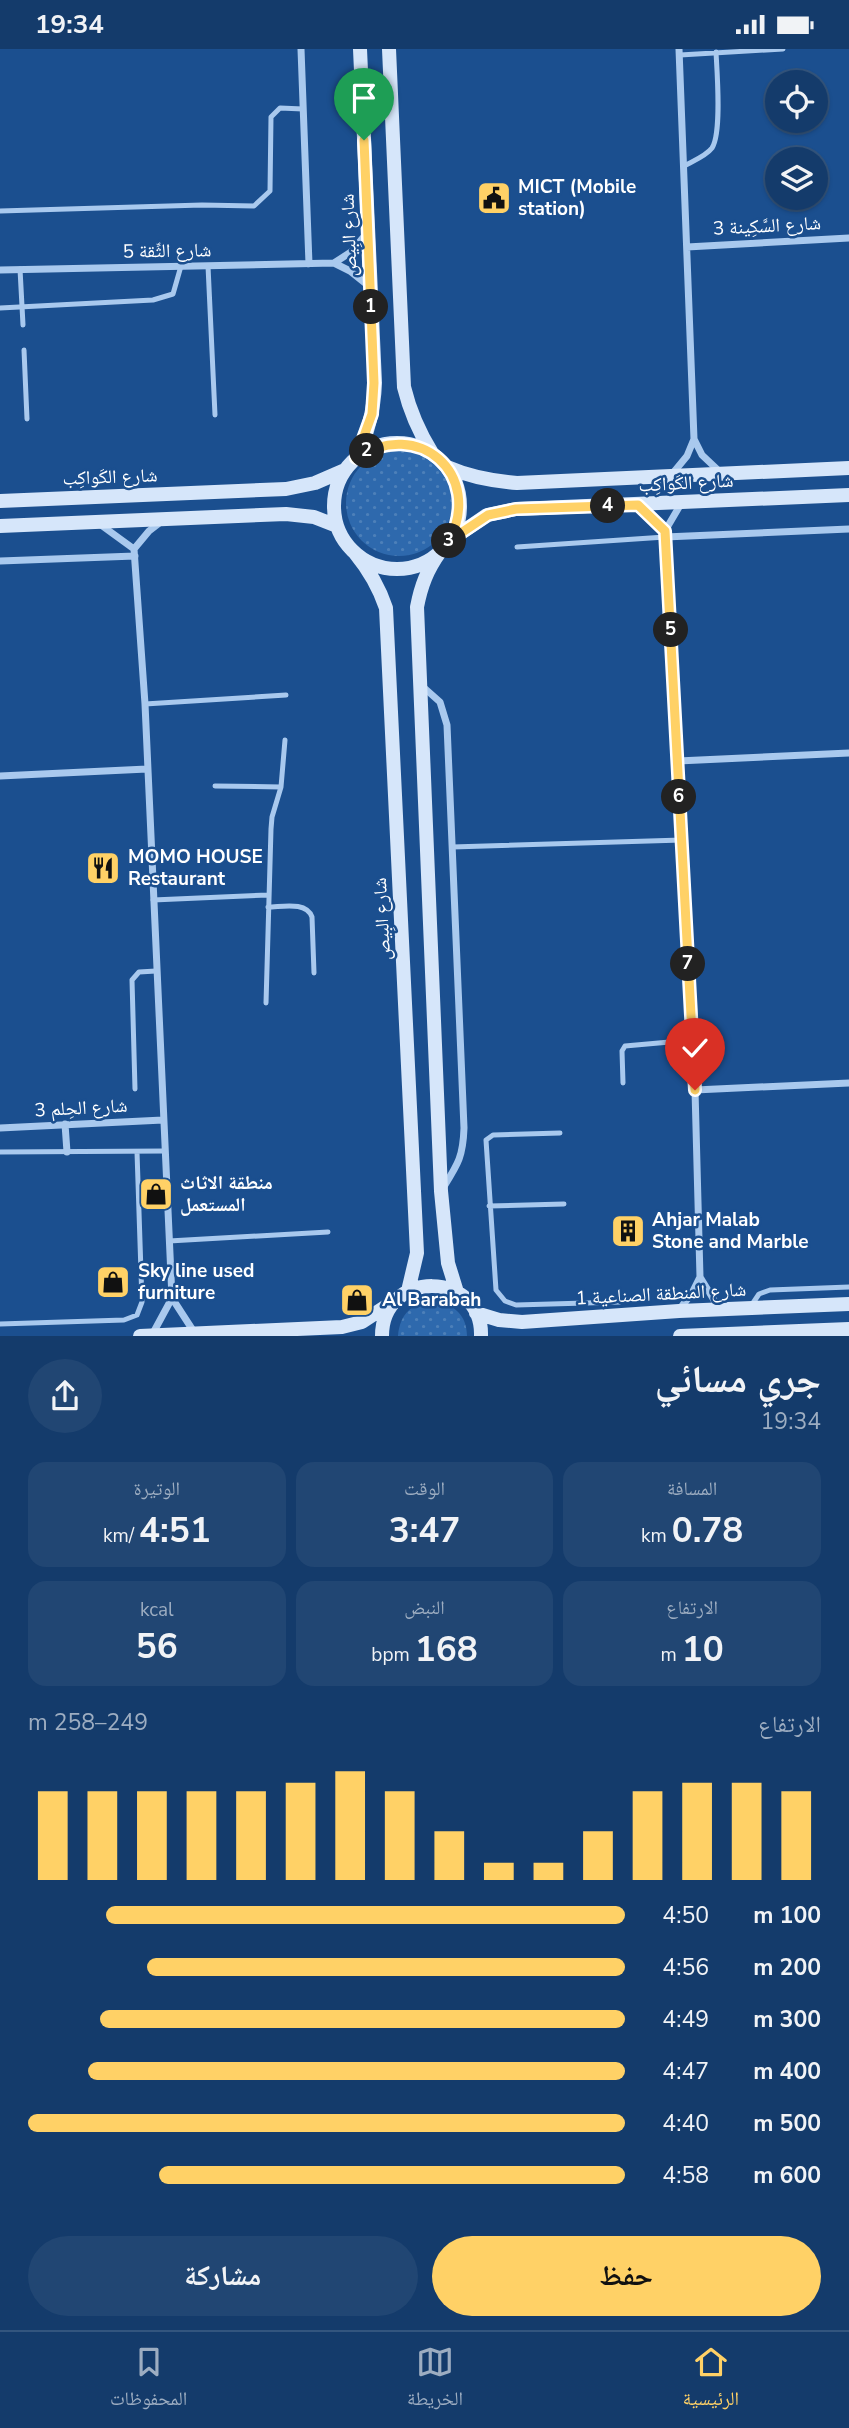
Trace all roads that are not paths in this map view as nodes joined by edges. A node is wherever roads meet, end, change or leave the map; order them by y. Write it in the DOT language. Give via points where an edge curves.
graph roads {
  1 [pos="301,49"];
  2 [pos="360,49"];
  3 [pos="389,49"];
  4 [pos="783,49"];
  5 [pos="679,52"];
  6 [pos="716,52"];
  7 [pos="303,109"];
  8 [pos="684,166"];
  9 [pos="0,211"];
  10 [pos="368,231"];
  11 [pos="849,238"];
  12 [pos="687,247"];
  13 [pos="334,263"];
  14 [pos="310,264"];
  15 [pos="181,266"];
  16 [pos="208,266"];
  17 [pos="20,269"];
  18 [pos="0,270"];
  19 [pos="370,288"];
  20 [pos="22,307"];
  21 [pos="0,308"];
  22 [pos="23,325"];
  23 [pos="24,351"];
  24 [pos="215,415"];
  25 [pos="27,419"];
  26 [pos="694,439"];
  27 [pos="432,453"];
  28 [pos="356,458"];
  29 [pos="447,467"];
  30 [pos="849,468"];
  31 [pos="345,470"];
  32 [pos="725,475"];
  33 [pos="667,477"];
  34 [pos="849,495"];
  35 [pos="0,501"];
  36 [pos="682,502"];
  37 [pos="638,505"];
  38 [pos="165,519"];
  39 [pos="97,523"];
  40 [pos="0,526"];
  41 [pos="337,526"];
  42 [pos="849,529"];
  43 [pos="665,534"];
  44 [pos="444,546"];
  45 [pos="517,547"];
  46 [pos="135,552"];
  47 [pos="355,553"];
  48 [pos="0,561"];
  49 [pos="420,684"];
  50 [pos="286,695"];
  51 [pos="145,704"];
  52 [pos="285,740"];
  53 [pos="849,753"];
  54 [pos="678,761"];
  55 [pos="147,769"];
  56 [pos="0,776"];
  57 [pos="215,786"];
  58 [pos="281,787"];
  59 [pos="682,840"];
  60 [pos="452,847"];
  61 [pos="268,895"];
  62 [pos="153,900"];
  63 [pos="268,907"];
  64 [pos="156,971"];
  65 [pos="314,973"];
  66 [pos="266,1003"];
  67 [pos="692,1040"];
  68 [pos="623,1083"];
  69 [pos="849,1083"];
  70 [pos="135,1089"];
  71 [pos="695,1090"];
  72 [pos="163,1119"];
  73 [pos="65,1124"];
  74 [pos="0,1128"];
  75 [pos="559,1133"];
  76 [pos="165,1151"];
  77 [pos="0,1152"];
  78 [pos="67,1152"];
  79 [pos="137,1152"];
  80 [pos="441,1191"];
  81 [pos="564,1204"];
  82 [pos="489,1206"];
  83 [pos="328,1232"];
  84 [pos="169,1241"];
  85 [pos="700,1277"];
  86 [pos="849,1287"];
  87 [pos="408,1291"];
  88 [pos="457,1292"];
  89 [pos="172,1298"];
  90 [pos="394,1301"];
  91 [pos="505,1301"];
  92 [pos="620,1302"];
  93 [pos="849,1304"];
  94 [pos="750,1308"];
  95 [pos="720,1310"];
  96 [pos="679,1311"];
  97 [pos="476,1313"];
  98 [pos="499,1320"];
  99 [pos="0,1324"];
  100 [pos="849,1329"];
  101 [pos="195,1334"];
  102 [pos="783,1334"];
  103 [pos="152,1335"];
  104 [pos="140,1336"];
  105 [pos="382,1336"];
  106 [pos="481,1336"];
  107 [pos="680,1336"];
  108 [pos="728,1336"];
  1 -- 7 [label="street"];
  2 -- 10 [label="street, شارع البِيص"];
  3 -- 27 [label="street" via="404,387 419,433"];
  4 -- 6 [label="lane"];
  5 -- 6 [label="lane"];
  5 -- 8 [label="street"];
  6 -- 8 [label="lane" via="718,134 712,148"];
  7 -- 9 [label="lane" via="281,108 271,117 270,191 254,206"];
  7 -- 14 [label="street"];
  8 -- 12 [label="street"];
  10 -- 13 [label="street" via="351,252"];
  10 -- 19 [label="street, شارع البِيص"];
  11 -- 12 [label="street, شارع السَّكِينة 3"];
  12 -- 26 [label="street"];
  13 -- 14 [label="street, شارع الثِّقة 5"];
  13 -- 19 [label="street"];
  14 -- 16 [label="street, شارع الثِّقة 5"];
  15 -- 16 [label="street, شارع الثِّقة 5"];
  15 -- 17 [label="street, شارع الثِّقة 5"];
  15 -- 20 [label="lane" via="173,294 153,300"];
  16 -- 24 [label="lane"];
  17 -- 18 [label="street, شارع الثِّقة 5"];
  17 -- 20 [label="lane"];
  19 -- 28 [label="street, شارع البِيص" via="374,399"];
  20 -- 21 [label="lane"];
  20 -- 22 [label="lane"];
  23 -- 25 [label="lane"];
  26 -- 32 [label="street" via="702,455"];
  26 -- 33 [label="street" via="678,469"];
  27 -- 28 [label="street" via="401,443 377,446"];
  27 -- 29 [label="street"];
  28 -- 31 [label="street"];
  29 -- 33 [label="street, شارع الكَواكِب" via="494,482"];
  29 -- 44 [label="street" via="455,481 460,512"];
  30 -- 32 [label="street, شارع الكَواكِب"];
  31 -- 35 [label="street, شارع الكَواكِب" via="286,489"];
  31 -- 41 [label="street" via="334,497"];
  32 -- 33 [label="street, شارع الكَواكِب"];
  34 -- 36 [label="street, شارع الكَواكِب"];
  36 -- 37 [label="street, شارع الكَواكِب"];
  36 -- 43 [label="street"];
  37 -- 43 [label="street"];
  37 -- 44 [label="street, شارع الكَواكِب" via="516,509 488,515"];
  38 -- 39 [label="street"];
  38 -- 41 [label="street" via="286,514"];
  38 -- 46 [label="street" via="149,531"];
  39 -- 40 [label="street"];
  39 -- 46 [label="street"];
  41 -- 47 [label="street"];
  42 -- 43 [label="street"];
  43 -- 45 [label="lane"];
  43 -- 54 [label="street"];
  44 -- 47 [label="street" via="425,562 407,568 370,563"];
  44 -- 49 [label="street" via="421,586 417,607"];
  46 -- 48 [label="street"];
  46 -- 51 [label="street"];
  47 -- 87 [label="street, شارع البِيص" via="379,587 386,608 417,1253"];
  49 -- 60 [label="street" via="440,702 447,725"];
  49 -- 80 [label="street"];
  50 -- 51 [label="lane"];
  51 -- 55 [label="street"];
  52 -- 58 [label="lane"];
  53 -- 54 [label="street"];
  54 -- 59 [label="street"];
  55 -- 56 [label="street"];
  55 -- 62 [label="street"];
  57 -- 58 [label="lane"];
  58 -- 61 [label="lane" via="272,817"];
  59 -- 60 [label="lane"];
  59 -- 67 [label="street"];
  60 -- 80 [label="street" via="464,1128 463,1151"];
  61 -- 62 [label="lane"];
  61 -- 63 [label="lane"];
  62 -- 64 [label="street"];
  63 -- 65 [label="lane" via="309,910"];
  63 -- 66 [label="lane"];
  64 -- 70 [label="lane" via="139,972 132,980"];
  64 -- 72 [label="street"];
  67 -- 68 [label="lane" via="625,1045"];
  67 -- 71 [label="street"];
  69 -- 71 [label="street"];
  71 -- 85 [label="street"];
  72 -- 73 [label="street, شارع الحِلم 3"];
  72 -- 76 [label="street"];
  73 -- 74 [label="street, شارع الحِلم 3"];
  73 -- 78 [label="street"];
  75 -- 82 [label="lane" via="488,1137"];
  76 -- 79 [label="lane"];
  76 -- 84 [label="street"];
  77 -- 78 [label="lane"];
  78 -- 79 [label="lane"];
  79 -- 99 [label="lane" via="142,1302 137,1315 124,1320"];
  80 -- 88 [label="street" via="448,1263"];
  81 -- 82 [label="lane"];
  82 -- 91 [label="lane" via="494,1283"];
  83 -- 84 [label="lane"];
  84 -- 89 [label="street"];
  85 -- 95 [label="street"];
  85 -- 96 [label="street"];
  86 -- 94 [label="lane" via="770,1290 759,1294"];
  87 -- 88 [label="street" via="424,1285"];
  87 -- 90 [label="street"];
  88 -- 97 [label="street"];
  89 -- 101 [label="street"];
  89 -- 103 [label="street"];
  90 -- 101 [label="street" via="362,1322 342,1327"];
  90 -- 105 [label="street" via="385,1316"];
  91 -- 92 [label="lane" via="521,1305"];
  91 -- 98 [label="lane"];
  93 -- 94 [label="street, شارع المنطقة الصناعية 1"];
  94 -- 95 [label="street, شارع المنطقة الصناعية 1"];
  95 -- 96 [label="street, شارع المنطقة الصناعية 1"];
  96 -- 98 [label="street, شارع المنطقة الصناعية 1"];
  97 -- 98 [label="street, شارع المنطقة الصناعية 1"];
  97 -- 106 [label="street"];
  100 -- 102 [label="street"];
  101 -- 103 [label="street"];
  102 -- 108 [label="street"];
  103 -- 104 [label="street"];
  107 -- 108 [label="street"];
}
